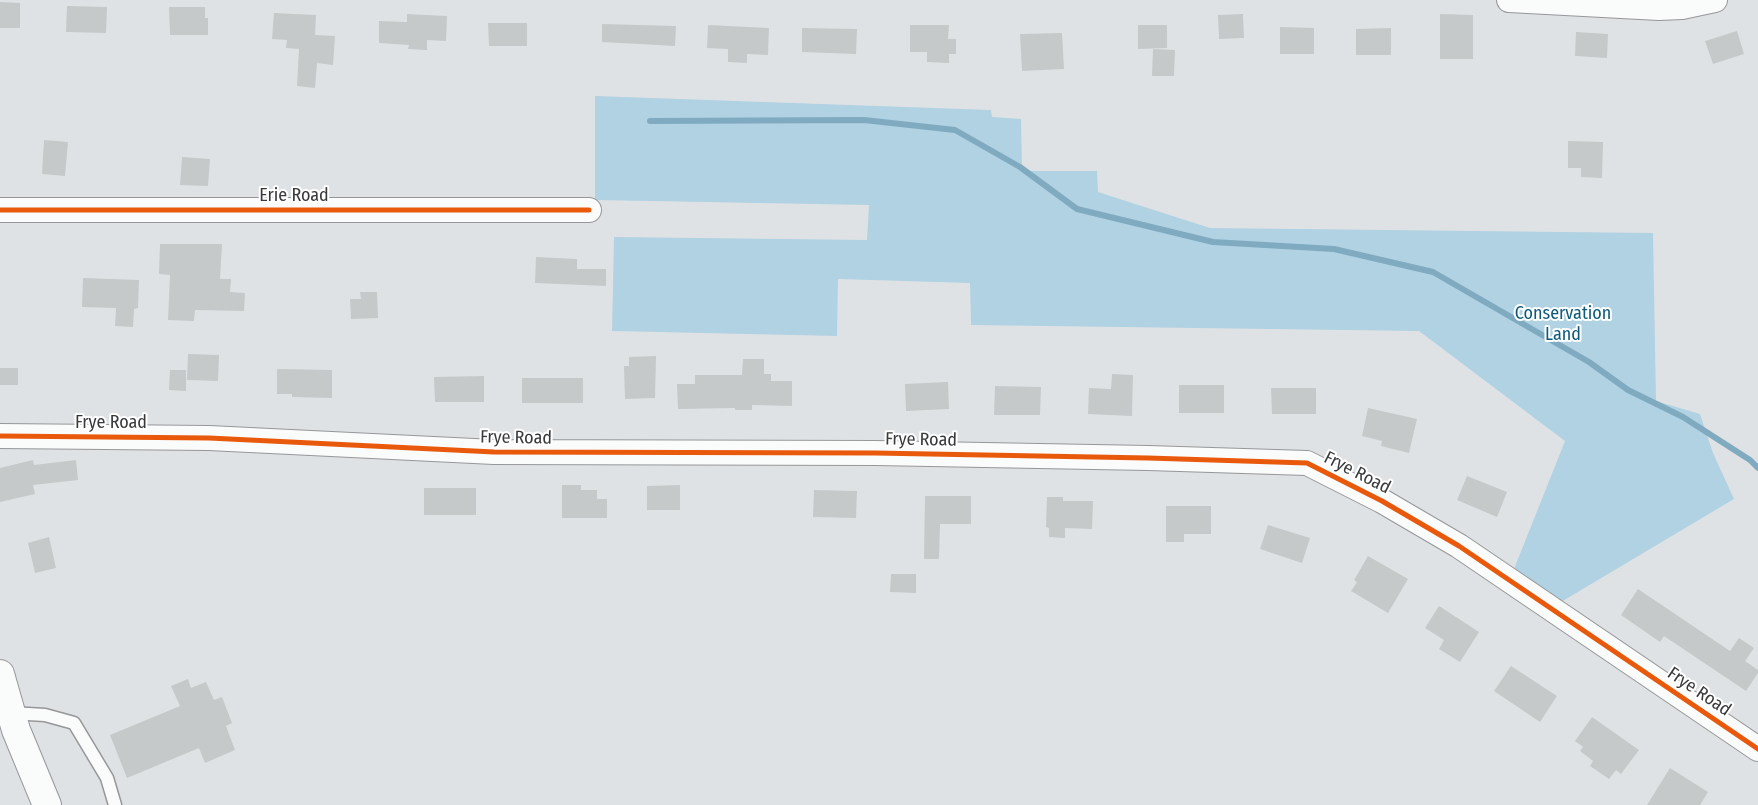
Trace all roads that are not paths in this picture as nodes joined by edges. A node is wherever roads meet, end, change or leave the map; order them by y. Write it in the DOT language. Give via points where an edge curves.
graph roads {
  1 [pos="1509,0"];
  2 [pos="1715,0"];
  3 [pos="0,210"];
  4 [pos="589,210"];
  5 [pos="0,436"];
  6 [pos="0,674"];
  7 [pos="6,706"];
  8 [pos="1758,749"];
  9 [pos="47,805"];
  10 [pos="115,805"];
  1 -- 2 [label="street" via="1643,8 1682,7"];
  3 -- 4 [label="street, Erie Road"];
  5 -- 8 [label="street, Frye Road" via="208,438 494,452 875,452 1307,463 1382,501 1459,546"];
  6 -- 7 [label="main road"];
  7 -- 9 [label="main road"];
  7 -- 10 [label="lane" via="74,723 107,778"];
}
